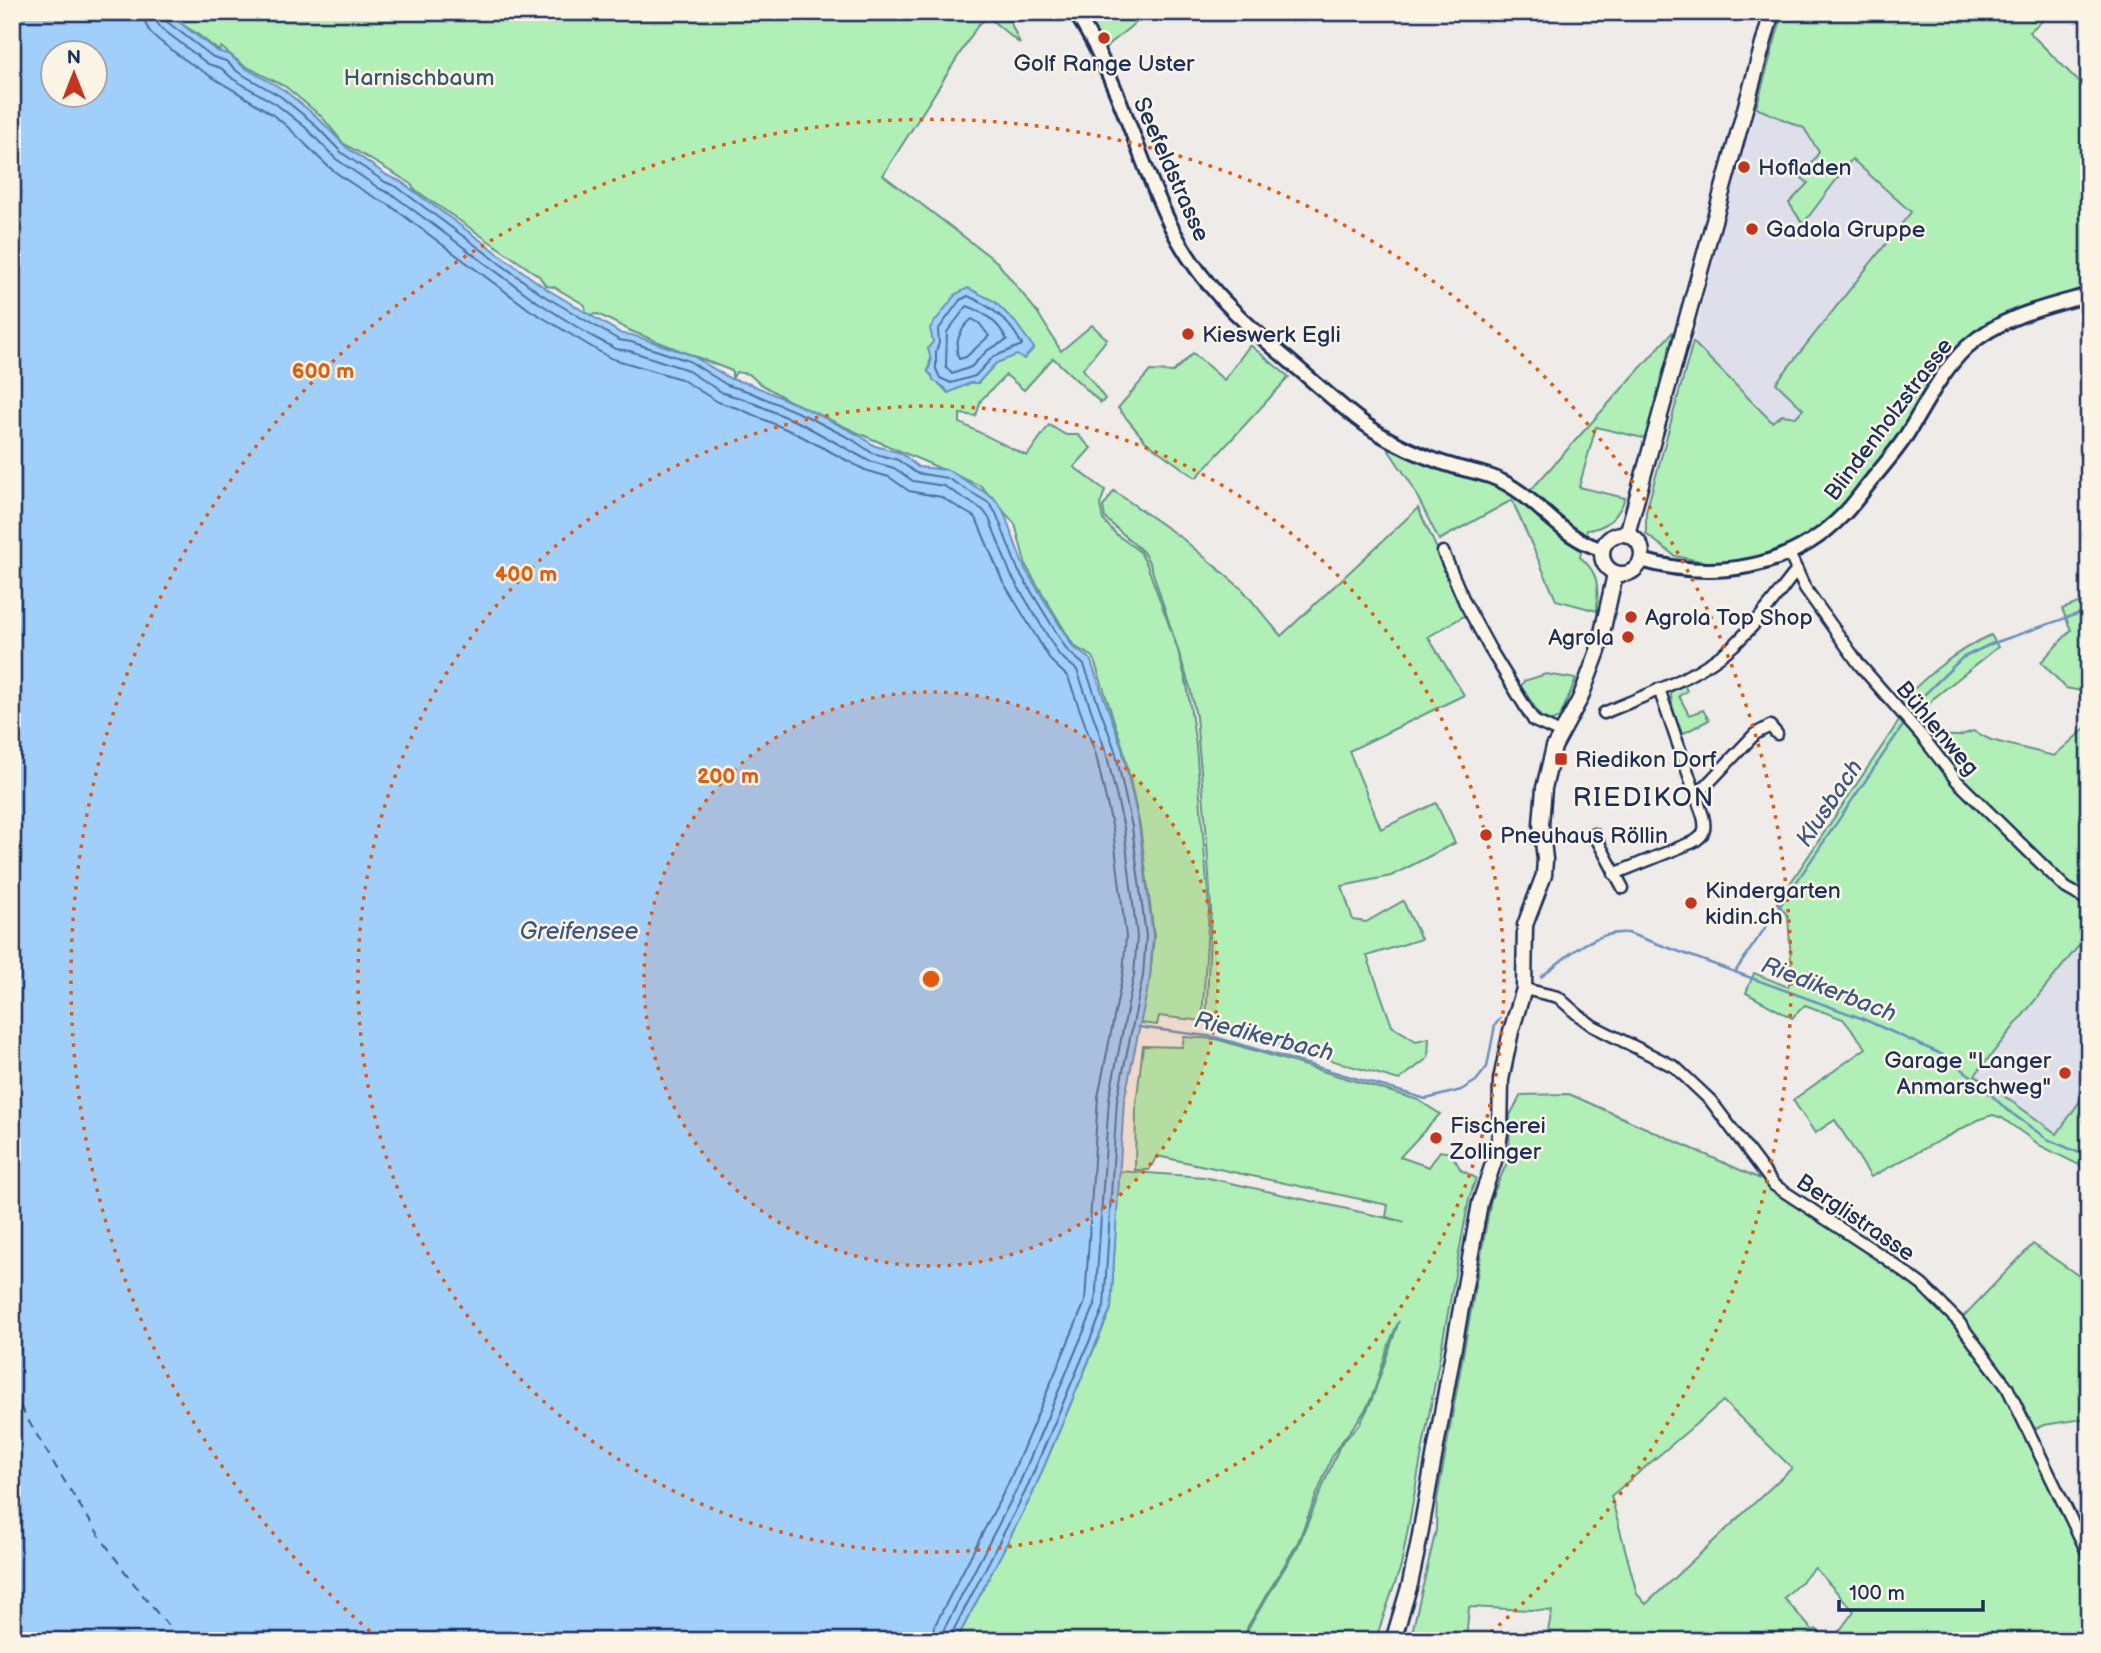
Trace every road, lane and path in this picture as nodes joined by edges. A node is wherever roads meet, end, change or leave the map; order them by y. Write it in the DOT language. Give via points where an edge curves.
graph roads {
  1 [pos="1075,12"];
  2 [pos="1772,12"];
  3 [pos="2089,295"];
  4 [pos="1627,534"];
  5 [pos="1601,549"];
  6 [pos="1443,552"];
  7 [pos="1789,553"];
  8 [pos="1641,560"];
  9 [pos="1797,570"];
  10 [pos="1615,573"];
  11 [pos="1659,689"];
  12 [pos="1604,713"];
  13 [pos="1561,733"];
  14 [pos="1777,734"];
  15 [pos="1696,796"];
  16 [pos="1594,834"];
  17 [pos="1614,874"];
  18 [pos="1623,888"];
  19 [pos="2089,901"];
  20 [pos="1524,989"];
  21 [pos="2089,1556"];
  22 [pos="1393,1641"];
  1 -- 5 [label="street, Seefeldstrasse" via="1099,53 1165,215 1197,271 1223,302 1368,426 1414,452 1500,480 1569,536"];
  2 -- 4 [label="main road"];
  3 -- 7 [label="street, Blindenholzstrasse" via="2024,313 1968,346 1845,514"];
  4 -- 5 [label="main road" via="1614,535"];
  4 -- 8 [label="main road" via="1638,541"];
  5 -- 10 [label="main road" via="1605,567"];
  6 -- 13 [label="street" via="1478,626 1534,721"];
  7 -- 8 [label="street, Blindenholzstrasse" via="1748,567 1709,571"];
  7 -- 9 [label="street, Bühlenweg"];
  8 -- 10 [label="main road" via="1634,571"];
  9 -- 11 [label="street" via="1734,645 1699,670"];
  9 -- 19 [label="street, Bühlenweg" via="1859,664 1966,792 2066,888"];
  10 -- 13 [label="main road" via="1598,651"];
  11 -- 12 [label="street"];
  11 -- 15 [label="street"];
  13 -- 20 [label="main road" via="1543,795 1545,868 1525,925"];
  14 -- 15 [label="street" via="1770,726 1755,734"];
  15 -- 17 [label="street" via="1705,822 1702,837"];
  16 -- 17 [label="street"];
  17 -- 18 [label="street"];
  20 -- 21 [label="street, Berglistrasse" via="1556,995 1593,1026 1675,1067 1711,1101 1774,1185 1922,1285 1958,1321 2007,1387"];
  20 -- 22 [label="main road" via="1504,1065 1497,1152 1480,1203 1418,1546"];
}
